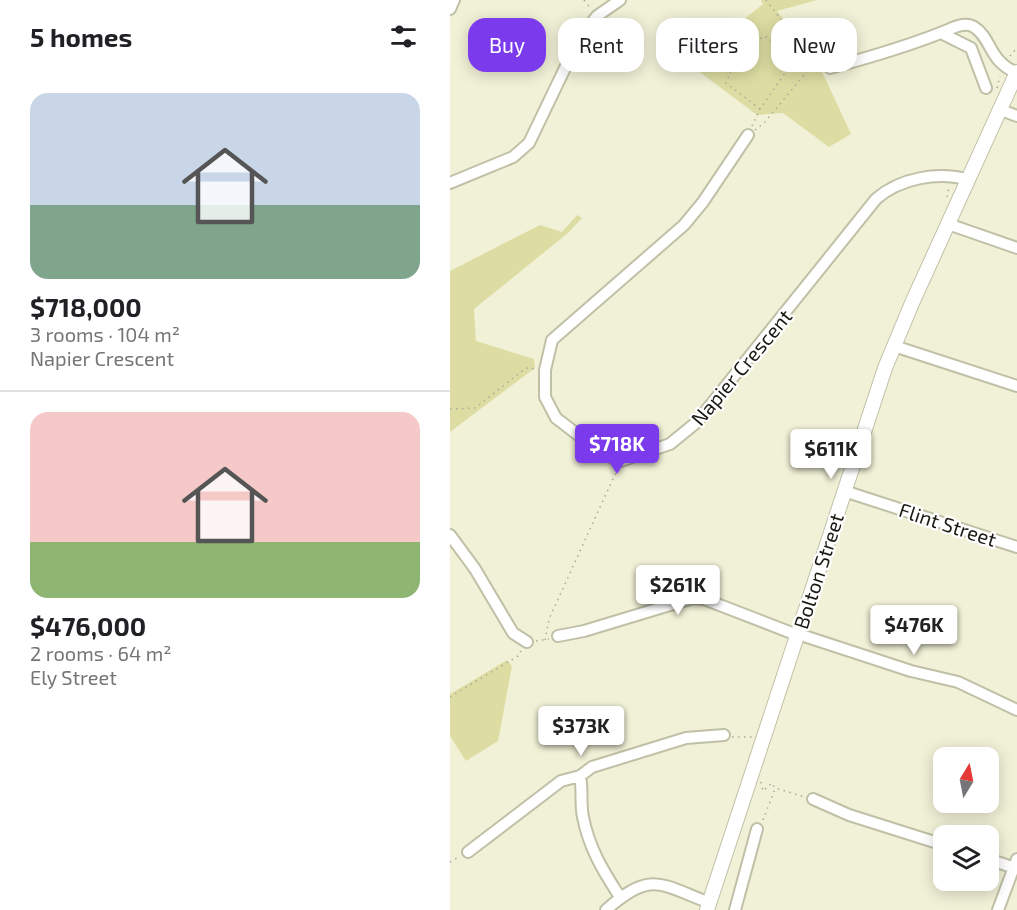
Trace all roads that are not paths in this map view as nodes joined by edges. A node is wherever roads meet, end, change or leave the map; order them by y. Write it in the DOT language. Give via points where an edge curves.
graph roads {
  1 [pos="454,0"];
  2 [pos="620,0"];
  3 [pos="450,9"];
  4 [pos="941,33"];
  5 [pos="857,60"];
  6 [pos="1017,72"];
  7 [pos="986,88"];
  8 [pos="1001,110"];
  9 [pos="1017,116"];
  10 [pos="748,135"];
  11 [pos="969,180"];
  12 [pos="450,183"];
  13 [pos="948,224"];
  14 [pos="1017,248"];
  15 [pos="894,346"];
  16 [pos="1017,386"];
  17 [pos="844,491"];
  18 [pos="450,535"];
  19 [pos="1017,547"];
  20 [pos="798,634"];
  21 [pos="558,636"];
  22 [pos="527,642"];
  23 [pos="1017,710"];
  24 [pos="724,735"];
  25 [pos="580,776"];
  26 [pos="813,799"];
  27 [pos="757,830"];
  28 [pos="933,842"];
  29 [pos="468,852"];
  30 [pos="999,861"];
  31 [pos="1015,863"];
  32 [pos="620,897"];
  33 [pos="709,907"];
  34 [pos="606,910"];
  35 [pos="735,910"];
  36 [pos="998,910"];
  1 -- 3 [label="street"];
  2 -- 12 [label="street" via="597,16 578,41 529,143 513,158"];
  4 -- 5 [label="street"];
  4 -- 6 [label="street" via="958,26 976,28 1003,67"];
  4 -- 7 [label="street" via="971,48"];
  6 -- 8 [label="main road, Bolton Street"];
  8 -- 9 [label="street"];
  8 -- 11 [label="main road, Bolton Street"];
  10 -- 11 [label="street, Napier Crescent" via="684,225 552,339 545,370 546,397 556,418 603,454 621,461 670,444 697,422 889,187 948,175"];
  11 -- 13 [label="main road, Bolton Street"];
  13 -- 14 [label="street"];
  13 -- 15 [label="main road, Bolton Street"];
  15 -- 16 [label="street"];
  15 -- 17 [label="main road, Bolton Street"];
  17 -- 19 [label="street, Flint Street"];
  17 -- 20 [label="main road, Bolton Street"];
  18 -- 22 [label="street" via="513,633"];
  20 -- 21 [label="street" via="693,598"];
  20 -- 23 [label="street" via="958,682"];
  20 -- 33 [label="main road, Bolton Street"];
  24 -- 25 [label="street" via="686,738 592,767"];
  25 -- 29 [label="street" via="561,781"];
  25 -- 32 [label="street" via="583,815 595,859"];
  26 -- 28 [label="street" via="849,815"];
  27 -- 35 [label="street"];
  30 -- 31 [label="street"];
  31 -- 36 [label="street"];
  32 -- 33 [label="street" via="644,883 664,883"];
  32 -- 34 [label="street"];
}
